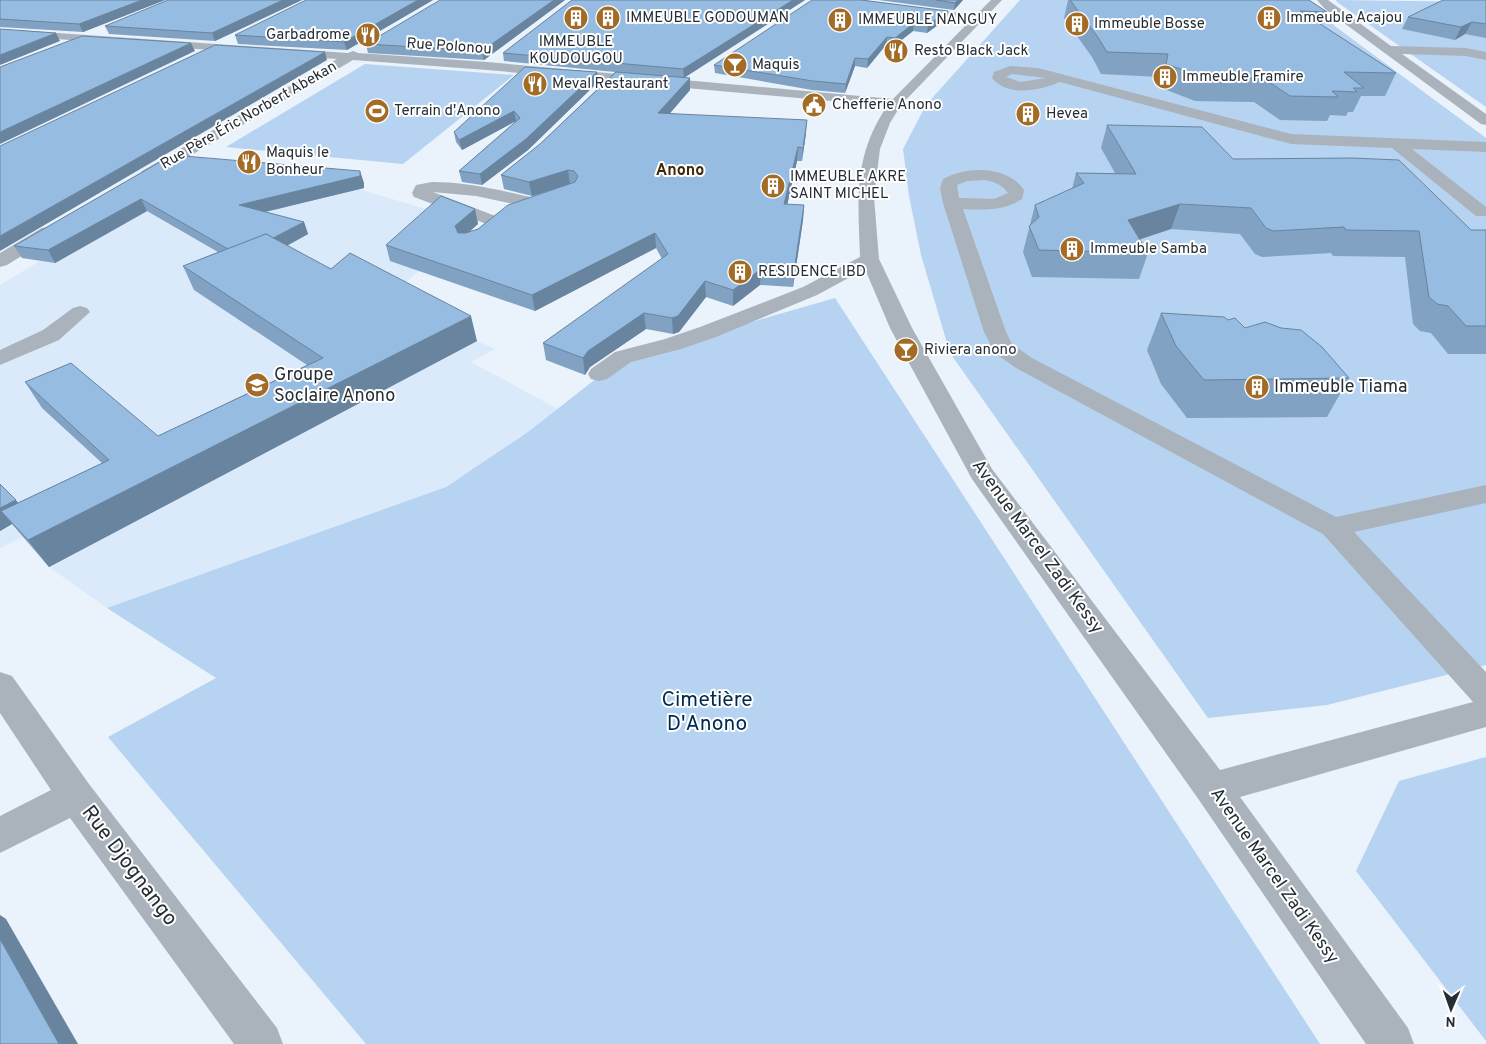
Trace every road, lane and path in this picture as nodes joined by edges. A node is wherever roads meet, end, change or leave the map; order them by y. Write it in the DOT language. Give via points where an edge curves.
graph roads {
  1 [pos="839,0"];
  2 [pos="997,0"];
  3 [pos="1309,0"];
  4 [pos="1322,1"];
  5 [pos="977,18"];
  6 [pos="110,27"];
  7 [pos="0,32"];
  8 [pos="245,34"];
  9 [pos="84,38"];
  10 [pos="1486,41"];
  11 [pos="220,46"];
  12 [pos="368,46"];
  13 [pos="59,48"];
  14 [pos="1387,50"];
  15 [pos="1466,52"];
  16 [pos="502,54"];
  17 [pos="351,56"];
  18 [pos="1486,56"];
  19 [pos="193,59"];
  20 [pos="486,66"];
  21 [pos="704,73"];
  22 [pos="613,77"];
  23 [pos="1058,78"];
  24 [pos="688,83"];
  25 [pos="596,93"];
  26 [pos="896,103"];
  27 [pos="1164,106"];
  28 [pos="1153,118"];
  29 [pos="1486,121"];
  30 [pos="1309,141"];
  31 [pos="1397,144"];
  32 [pos="1486,147"];
  33 [pos="1287,154"];
  34 [pos="137,181"];
  35 [pos="551,197"];
  36 [pos="533,203"];
  37 [pos="952,203"];
  38 [pos="1485,215"];
  39 [pos="492,221"];
  40 [pos="60,226"];
  41 [pos="477,236"];
  42 [pos="870,259"];
  43 [pos="0,261"];
  44 [pos="80,312"];
  45 [pos="0,358"];
  46 [pos="599,374"];
  47 [pos="1486,494"];
  48 [pos="1332,527"];
  49 [pos="0,686"];
  50 [pos="1486,694"];
  51 [pos="1486,713"];
  52 [pos="1212,788"];
  53 [pos="76,796"];
  54 [pos="0,835"];
  55 [pos="261,1044"];
  56 [pos="1392,1044"];
  1 -- 5 [label="street"];
  2 -- 5 [label="street, Avenue Marcel Zadi Kessy"];
  3 -- 4 [label="street"];
  4 -- 14 [label="street"];
  5 -- 26 [label="street, Avenue Marcel Zadi Kessy"];
  6 -- 9 [label="street"];
  7 -- 9 [label="street, Rue Polonou"];
  8 -- 11 [label="street"];
  9 -- 11 [label="street, Rue Polonou"];
  9 -- 13 [label="street"];
  10 -- 15 [label="street"];
  11 -- 17 [label="street, Rue Polonou"];
  11 -- 19 [label="street"];
  12 -- 17 [label="street, Rue Père Éric Norbert Abekan"];
  14 -- 15 [label="street"];
  14 -- 29 [label="street"];
  15 -- 18 [label="street"];
  16 -- 20 [label="street"];
  17 -- 20 [label="street, Rue Polonou"];
  17 -- 34 [label="street, Rue Père Éric Norbert Abekan"];
  20 -- 22 [label="street, Rue Polonou"];
  21 -- 24 [label="street"];
  22 -- 24 [label="street, Rue Polonou"];
  22 -- 25 [label="street"];
  23 -- 27 [label="street"];
  24 -- 26 [label="street, Rue Polonou"];
  26 -- 42 [label="street, Avenue Marcel Zadi Kessy" via="872,149 866,197"];
  27 -- 28 [label="street" via="1151,114"];
  27 -- 30 [label="street" via="1274,136"];
  30 -- 31 [label="street"];
  30 -- 33 [label="street"];
  31 -- 32 [label="street"];
  31 -- 38 [label="street"];
  35 -- 36 [label="street"];
  36 -- 39 [label="street"];
  36 -- 39 [label="street" via="493,187 436,186 422,189 420,193"];
  37 -- 48 [label="street" via="1003,348 1024,363"];
  39 -- 41 [label="street"];
  40 -- 43 [label="street"];
  42 -- 46 [label="street" via="810,291 708,332 623,357"];
  42 -- 52 [label="street, Avenue Marcel Zadi Kessy" via="901,328 981,473"];
  44 -- 45 [label="street" via="51,335"];
  47 -- 48 [label="street"];
  48 -- 50 [label="street"];
  49 -- 53 [label="street, Rue Djognango"];
  51 -- 52 [label="street"];
  52 -- 56 [label="street, Avenue Marcel Zadi Kessy"];
  53 -- 54 [label="street"];
  53 -- 55 [label="street, Rue Djognango"];
}
